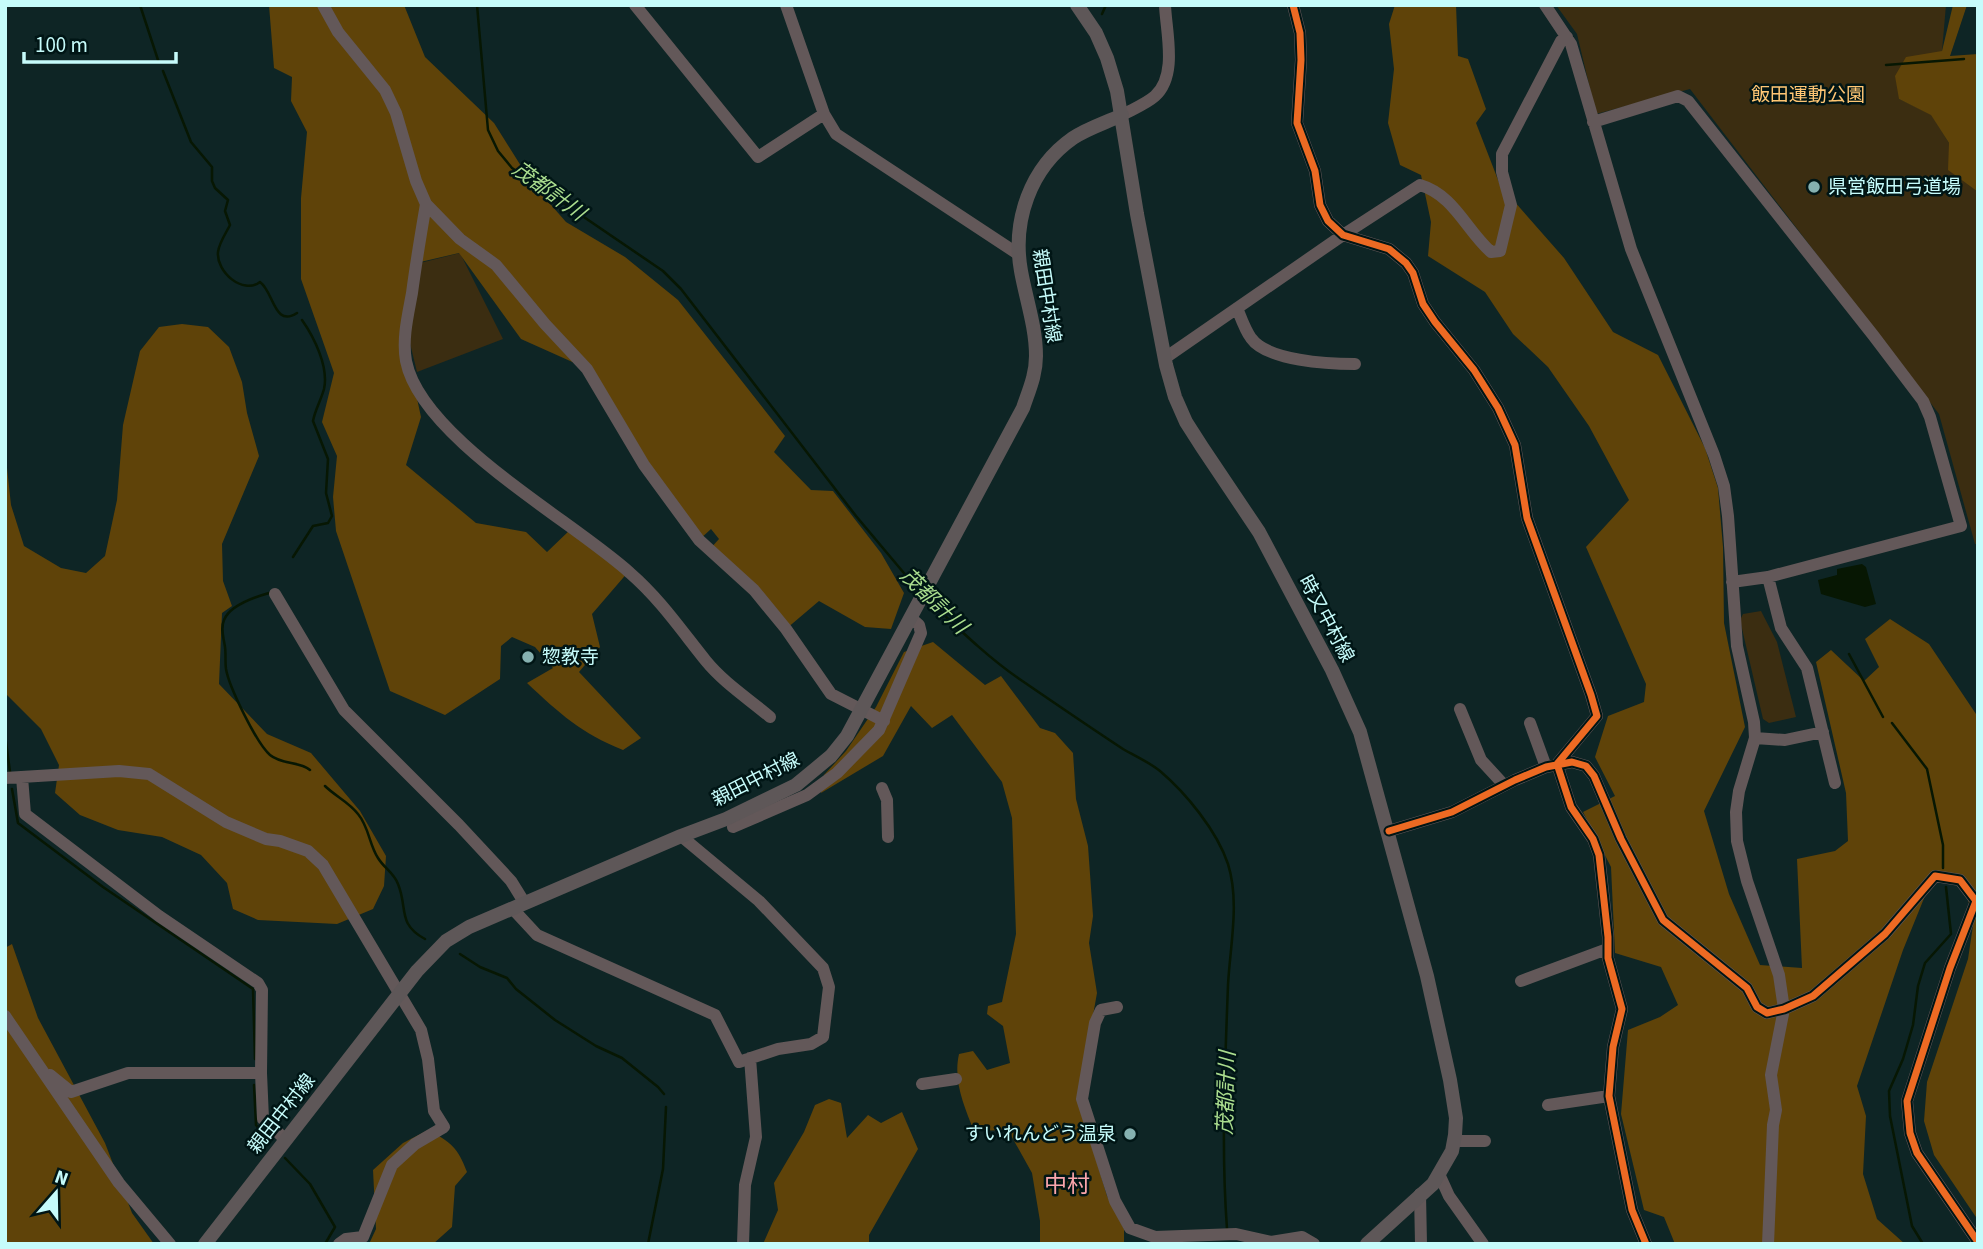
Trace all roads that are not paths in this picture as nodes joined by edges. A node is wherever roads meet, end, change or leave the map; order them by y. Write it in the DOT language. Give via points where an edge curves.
graph roads {
  1 [pos="323,5"];
  2 [pos="635,5"];
  3 [pos="786,5"];
  4 [pos="1077,5"];
  5 [pos="1165,5"];
  6 [pos="1293,5"];
  7 [pos="1545,5"];
  8 [pos="1567,37"];
  9 [pos="824,114"];
  10 [pos="1122,115"];
  11 [pos="1593,122"];
  12 [pos="426,204"];
  13 [pos="1343,234"];
  14 [pos="1018,254"];
  15 [pos="1237,308"];
  16 [pos="1165,358"];
  17 [pos="1355,364"];
  18 [pos="1768,577"];
  19 [pos="1732,582"];
  20 [pos="275,594"];
  21 [pos="911,618"];
  22 [pos="1460,709"];
  23 [pos="770,717"];
  24 [pos="878,718"];
  25 [pos="1530,723"];
  26 [pos="1823,732"];
  27 [pos="1755,738"];
  28 [pos="1552,765"];
  29 [pos="22,777"];
  30 [pos="5,778"];
  31 [pos="1835,783"];
  32 [pos="1504,785"];
  33 [pos="882,788"];
  34 [pos="733,827"];
  35 [pos="1389,831"];
  36 [pos="681,836"];
  37 [pos="888,837"];
  38 [pos="518,905"];
  39 [pos="1606,949"];
  40 [pos="1521,981"];
  41 [pos="400,993"];
  42 [pos="1117,1007"];
  43 [pos="1784,1009"];
  44 [pos="5,1016"];
  45 [pos="750,1058"];
  46 [pos="39,1066"];
  47 [pos="261,1073"];
  48 [pos="956,1079"];
  49 [pos="922,1084"];
  50 [pos="1609,1096"];
  51 [pos="1548,1105"];
  52 [pos="286,1140"];
  53 [pos="1485,1140"];
  54 [pos="1454,1141"];
  55 [pos="1439,1174"];
  56 [pos="1420,1194"];
  57 [pos="1978,1242"];
  58 [pos="170,1244"];
  59 [pos="205,1244"];
  60 [pos="339,1244"];
  61 [pos="743,1244"];
  62 [pos="1314,1244"];
  63 [pos="1367,1244"];
  64 [pos="1421,1244"];
  65 [pos="1483,1244"];
  66 [pos="1646,1244"];
  67 [pos="1768,1244"];
  1 -- 12 [label="street" via="338,32 385,90"];
  2 -- 9 [label="street" via="758,157"];
  3 -- 9 [label="street"];
  4 -- 10 [label="main road, 時又中村線" via="1107,58"];
  5 -- 10 [label="street" via="1165,79 1154,97"];
  6 -- 13 [label="street" via="1301,60 1297,122 1315,171 1320,205 1328,221"];
  7 -- 8 [label="street"];
  8 -- 11 [label="street"];
  8 -- 13 [label="street" via="1502,154 1511,205 1500,251 1491,252 1456,210 1434,189 1420,184"];
  9 -- 14 [label="street" via="836,134"];
  10 -- 14 [label="main road, 親田中村線" via="1072,139 1041,170 1020,220"];
  10 -- 16 [label="main road, 時又中村線"];
  11 -- 18 [label="street" via="1678,96 1688,101 1873,335 1930,417 1961,526"];
  11 -- 19 [label="street" via="1630,249 1724,486"];
  12 -- 23 [label="street" via="404,338 415,386 457,438 629,571 659,599 708,663"];
  12 -- 24 [label="street" via="460,239 496,265 587,369 645,465 699,540 754,590 831,694"];
  13 -- 15 [label="street"];
  13 -- 28 [label="street" via="1389,250 1405,263 1423,304 1474,370 1515,445 1527,518 1597,716"];
  14 -- 21 [label="main road, 親田中村線" via="1035,342 1034,380"];
  15 -- 16 [label="street"];
  15 -- 17 [label="street" via="1252,340 1273,355"];
  16 -- 35 [label="main road, 時又中村線" via="1186,422 1259,532 1332,670 1360,732"];
  18 -- 19 [label="street"];
  18 -- 26 [label="street" via="1781,628 1807,668"];
  19 -- 27 [label="street" via="1737,646"];
  20 -- 38 [label="street" via="344,710 511,881"];
  21 -- 24 [label="street" via="921,633"];
  21 -- 36 [label="main road, 親田中村線" via="847,736 831,756 796,785"];
  22 -- 32 [label="street" via="1481,760"];
  24 -- 34 [label="street" via="879,730 837,773 807,795"];
  25 -- 28 [label="street"];
  26 -- 27 [label="street" via="1785,740"];
  26 -- 31 [label="street"];
  27 -- 43 [label="street" via="1739,790 1737,841 1779,975"];
  28 -- 32 [label="street"];
  28 -- 39 [label="street" via="1599,855"];
  28 -- 43 [label="street" via="1572,762 1586,766 1594,776 1663,920 1747,988 1757,1007 1767,1013"];
  29 -- 30 [label="street"];
  29 -- 41 [label="street" via="119,771 149,774 226,822 308,851 323,865"];
  29 -- 47 [label="street" via="25,814 159,916 258,983 262,990"];
  32 -- 35 [label="street" via="1452,812"];
  33 -- 37 [label="street" via="887,800"];
  35 -- 54 [label="main road, 時又中村線" via="1450,1080 1456,1118"];
  36 -- 38 [label="main road, 親田中村線"];
  36 -- 45 [label="street" via="759,901 823,968 829,986 823,1037"];
  38 -- 41 [label="main road, 親田中村線" via="446,941"];
  38 -- 45 [label="street" via="537,934 715,1015 739,1062"];
  39 -- 40 [label="street"];
  39 -- 50 [label="street" via="1622,1009"];
  41 -- 52 [label="main road, 親田中村線"];
  41 -- 60 [label="street" via="421,1030 434,1111 444,1127 392,1165 363,1237"];
  42 -- 62 [label="street" via="1101,1010 1096,1023 1082,1099 1115,1201 1130,1228 1155,1237 1236,1234 1271,1242 1302,1237"];
  43 -- 57 [label="street" via="1813,996 1885,934 1935,876 1960,880 1976,901 1907,1101 1917,1153"];
  43 -- 67 [label="street" via="1771,1075 1776,1110"];
  44 -- 46 [label="street"];
  45 -- 61 [label="street" via="756,1137 745,1185"];
  46 -- 47 [label="street" via="71,1092 128,1073"];
  46 -- 58 [label="street" via="118,1183"];
  47 -- 52 [label="street" via="263,1119"];
  48 -- 49 [label="street"];
  50 -- 51 [label="street"];
  50 -- 66 [label="street" via="1632,1210"];
  52 -- 59 [label="main road, 親田中村線"];
  53 -- 54 [label="street"];
  54 -- 55 [label="main road, 時又中村線"];
  55 -- 56 [label="main road, 時又中村線"];
  55 -- 65 [label="street"];
  56 -- 63 [label="main road, 時又中村線"];
  56 -- 64 [label="street"];
}
